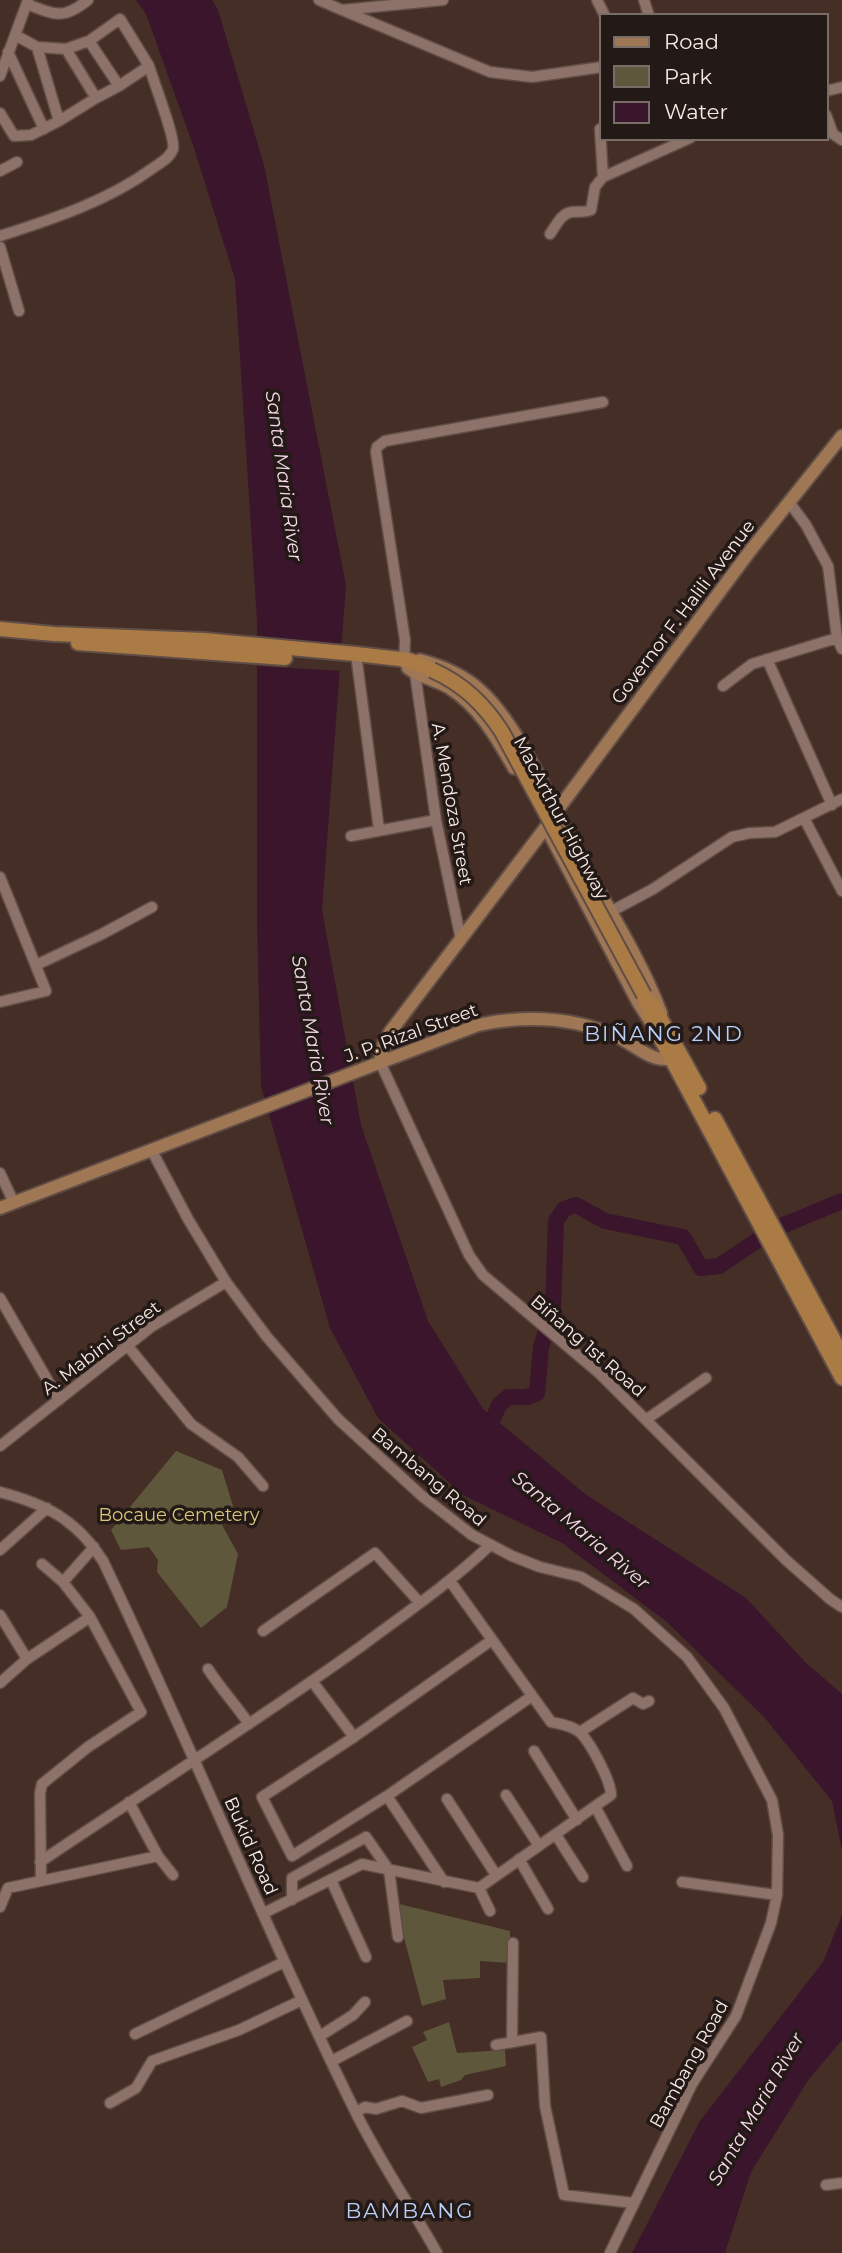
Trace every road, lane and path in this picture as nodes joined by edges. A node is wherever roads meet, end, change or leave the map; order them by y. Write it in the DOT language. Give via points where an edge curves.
graph roads {
  1 [pos="88,0"];
  2 [pos="319,0"];
  3 [pos="443,0"];
  4 [pos="28,2"];
  5 [pos="342,10"];
  6 [pos="15,35"];
  7 [pos="89,41"];
  8 [pos="37,47"];
  9 [pos="66,49"];
  10 [pos="8,52"];
  11 [pos="149,66"];
  12 [pos="600,66"];
  13 [pos="0,76"];
  14 [pos="119,86"];
  15 [pos="96,97"];
  16 [pos="0,113"];
  17 [pos="828,120"];
  18 [pos="59,121"];
  19 [pos="44,129"];
  20 [pos="601,140"];
  21 [pos="842,140"];
  22 [pos="667,143"];
  23 [pos="17,162"];
  24 [pos="0,171"];
  25 [pos="603,177"];
  26 [pos="550,234"];
  27 [pos="0,236"];
  28 [pos="0,247"];
  29 [pos="19,311"];
  30 [pos="603,402"];
  31 [pos="842,436"];
  32 [pos="789,502"];
  33 [pos="0,629"];
  34 [pos="0,637"];
  35 [pos="837,638"];
  36 [pos="842,649"];
  37 [pos="247,650"];
  38 [pos="354,658"];
  39 [pos="767,659"];
  40 [pos="413,666"];
  41 [pos="723,686"];
  42 [pos="837,802"];
  43 [pos="556,812"];
  44 [pos="804,818"];
  45 [pos="436,820"];
  46 [pos="546,827"];
  47 [pos="379,830"];
  48 [pos="351,836"];
  49 [pos="0,877"];
  50 [pos="842,891"];
  51 [pos="152,907"];
  52 [pos="610,912"];
  53 [pos="461,940"];
  54 [pos="36,965"];
  55 [pos="0,1002"];
  56 [pos="660,1026"];
  57 [pos="676,1056"];
  58 [pos="380,1062"];
  59 [pos="152,1151"];
  60 [pos="0,1173"];
  61 [pos="14,1203"];
  62 [pos="0,1208"];
  63 [pos="226,1282"];
  64 [pos="0,1298"];
  65 [pos="127,1345"];
  66 [pos="842,1355"];
  67 [pos="841,1373"];
  68 [pos="706,1378"];
  69 [pos="59,1399"];
  70 [pos="647,1419"];
  71 [pos="1,1442"];
  72 [pos="263,1486"];
  73 [pos="0,1492"];
  74 [pos="47,1508"];
  75 [pos="489,1546"];
  76 [pos="94,1547"];
  77 [pos="0,1550"];
  78 [pos="42,1564"];
  79 [pos="450,1581"];
  80 [pos="63,1582"];
  81 [pos="420,1603"];
  82 [pos="842,1606"];
  83 [pos="0,1615"];
  84 [pos="90,1618"];
  85 [pos="262,1631"];
  86 [pos="492,1640"];
  87 [pos="27,1659"];
  88 [pos="208,1669"];
  89 [pos="312,1681"];
  90 [pos="0,1683"];
  91 [pos="533,1696"];
  92 [pos="649,1701"];
  93 [pos="249,1724"];
  94 [pos="580,1732"];
  95 [pos="354,1737"];
  96 [pos="534,1751"];
  97 [pos="200,1758"];
  98 [pos="506,1795"];
  99 [pos="387,1796"];
  100 [pos="447,1799"];
  101 [pos="129,1802"];
  102 [pos="596,1808"];
  103 [pos="578,1820"];
  104 [pos="556,1835"];
  105 [pos="321,1839"];
  106 [pos="539,1846"];
  107 [pos="158,1856"];
  108 [pos="331,1856"];
  109 [pos="519,1859"];
  110 [pos="40,1862"];
  111 [pos="627,1866"];
  112 [pos="389,1870"];
  113 [pos="173,1875"];
  114 [pos="496,1875"];
  115 [pos="583,1877"];
  116 [pos="331,1880"];
  117 [pos="41,1881"];
  118 [pos="444,1882"];
  119 [pos="682,1882"];
  120 [pos="480,1888"];
  121 [pos="777,1895"];
  122 [pos="292,1900"];
  123 [pos="0,1907"];
  124 [pos="548,1909"];
  125 [pos="271,1910"];
  126 [pos="490,1910"];
  127 [pos="398,1937"];
  128 [pos="513,1943"];
  129 [pos="366,1957"];
  130 [pos="284,1962"];
  131 [pos="302,2000"];
  132 [pos="365,2002"];
  133 [pos="407,2021"];
  134 [pos="325,2033"];
  135 [pos="135,2034"];
  136 [pos="512,2041"];
  137 [pos="496,2045"];
  138 [pos="334,2060"];
  139 [pos="488,2095"];
  140 [pos="110,2103"];
  141 [pos="360,2110"];
  142 [pos="842,2183"];
  143 [pos="827,2185"];
  144 [pos="634,2203"];
  145 [pos="437,2253"];
  146 [pos="610,2253"];
  1 -- 4 [label="street" via="63,15"];
  2 -- 5 [label="street"];
  3 -- 5 [label="street"];
  4 -- 6 [label="street"];
  5 -- 12 [label="street" via="490,72 533,77"];
  6 -- 8 [label="street"];
  6 -- 10 [label="street"];
  7 -- 9 [label="street"];
  7 -- 11 [label="street" via="120,19"];
  7 -- 14 [label="street"];
  8 -- 9 [label="street"];
  8 -- 18 [label="street"];
  9 -- 15 [label="street"];
  10 -- 13 [label="street"];
  10 -- 19 [label="street"];
  11 -- 14 [label="street"];
  11 -- 27 [label="street" via="174,141 169,156 92,203"];
  14 -- 15 [label="street"];
  15 -- 18 [label="street"];
  16 -- 19 [label="street" via="14,136"];
  17 -- 21 [label="street" via="833,134"];
  18 -- 19 [label="street"];
  20 -- 25 [label="street"];
  22 -- 25 [label="street"];
  23 -- 24 [label="street"];
  25 -- 26 [label="street" via="595,187 591,210 563,216"];
  28 -- 29 [label="street"];
  30 -- 40 [label="street, A. Mendoza Street" via="385,441 377,447"];
  31 -- 32 [label="main road, Governor F. Halili Avenue"];
  32 -- 35 [label="street" via="828,566"];
  32 -- 43 [label="main road, Governor F. Halili Avenue"];
  33 -- 37 [label="highway, MacArthur Highway"];
  34 -- 37 [label="highway, MacArthur Highway"];
  35 -- 36 [label="street"];
  35 -- 39 [label="street"];
  37 -- 38 [label="highway, MacArthur Highway"];
  38 -- 40 [label="highway, MacArthur Highway"];
  38 -- 47 [label="street"];
  39 -- 41 [label="street" via="752,664"];
  39 -- 42 [label="street"];
  40 -- 43 [label="main road, MacArthur Highway" via="419,659 437,664 481,691 506,720"];
  40 -- 45 [label="street, A. Mendoza Street"];
  40 -- 46 [label="main road, MacArthur Highway" via="453,691 482,717"];
  40 -- 56 [label="highway, bridge" via="448,678 473,696 502,732"];
  42 -- 44 [label="street"];
  43 -- 52 [label="main road, MacArthur Highway"];
  44 -- 50 [label="street"];
  44 -- 52 [label="street" via="775,832 732,837"];
  45 -- 47 [label="street"];
  45 -- 53 [label="street, A. Mendoza Street"];
  46 -- 53 [label="main road"];
  46 -- 56 [label="main road, MacArthur Highway" via="638,1002"];
  47 -- 48 [label="street"];
  49 -- 54 [label="street"];
  51 -- 54 [label="street"];
  52 -- 56 [label="main road, MacArthur Highway" via="653,993"];
  53 -- 58 [label="main road" via="390,1032"];
  54 -- 55 [label="street" via="46,990"];
  56 -- 57 [label="highway, MacArthur Highway"];
  57 -- 58 [label="main road, J. P. Rizal Street" via="653,1057 587,1026 524,1018 470,1028"];
  57 -- 66 [label="highway, MacArthur Highway"];
  57 -- 67 [label="highway, MacArthur Highway"];
  58 -- 59 [label="main road, J. P. Rizal Street"];
  58 -- 70 [label="street, Biñang 1st Road" via="476,1266"];
  59 -- 61 [label="main road, J. P. Rizal Street"];
  59 -- 63 [label="street, Bambang Road"];
  60 -- 61 [label="street"];
  61 -- 62 [label="main road, J. P. Rizal Street"];
  63 -- 65 [label="street, A. Mabini Street"];
  63 -- 75 [label="street, Bambang Road" via="338,1419 422,1496"];
  64 -- 69 [label="street"];
  65 -- 69 [label="street, A. Mabini Street"];
  65 -- 72 [label="street" via="191,1424 238,1457"];
  68 -- 70 [label="street"];
  69 -- 71 [label="street, A. Mabini Street"];
  70 -- 82 [label="street, Biñang 1st Road" via="786,1560"];
  73 -- 74 [label="street, Bukid Road"];
  74 -- 76 [label="street, Bukid Road" via="72,1523"];
  74 -- 77 [label="street"];
  75 -- 79 [label="street"];
  75 -- 121 [label="street, Bambang Road" via="595,1585 634,1609 687,1657 724,1708 772,1800 778,1835"];
  76 -- 80 [label="street"];
  76 -- 97 [label="street, Bukid Road"];
  78 -- 80 [label="street"];
  79 -- 81 [label="street"];
  79 -- 86 [label="street"];
  80 -- 84 [label="street"];
  81 -- 85 [label="street" via="375,1553"];
  81 -- 89 [label="street"];
  83 -- 87 [label="street"];
  84 -- 87 [label="street"];
  84 -- 110 [label="street" via="141,1712 42,1784"];
  86 -- 91 [label="street"];
  86 -- 95 [label="street"];
  87 -- 90 [label="street"];
  88 -- 93 [label="street"];
  89 -- 93 [label="street"];
  89 -- 95 [label="street"];
  91 -- 94 [label="street" via="551,1722"];
  91 -- 99 [label="street"];
  92 -- 94 [label="street" via="633,1698"];
  93 -- 97 [label="street"];
  94 -- 102 [label="street" via="611,1790 609,1799"];
  95 -- 105 [label="street" via="261,1797 292,1856"];
  96 -- 103 [label="street"];
  97 -- 101 [label="street"];
  97 -- 125 [label="street, Bukid Road"];
  98 -- 106 [label="street"];
  99 -- 105 [label="street"];
  99 -- 118 [label="street"];
  100 -- 114 [label="street"];
  101 -- 107 [label="street"];
  101 -- 110 [label="street"];
  102 -- 103 [label="street"];
  102 -- 111 [label="street"];
  103 -- 104 [label="street"];
  104 -- 106 [label="street"];
  104 -- 115 [label="street"];
  105 -- 108 [label="street"];
  106 -- 109 [label="street"];
  107 -- 113 [label="street"];
  107 -- 117 [label="street"];
  108 -- 112 [label="street" via="366,1837"];
  108 -- 122 [label="street" via="292,1878"];
  109 -- 114 [label="street"];
  109 -- 124 [label="street"];
  110 -- 117 [label="street"];
  112 -- 116 [label="street" via="362,1864"];
  112 -- 118 [label="street"];
  112 -- 127 [label="street"];
  114 -- 120 [label="street"];
  116 -- 122 [label="street"];
  116 -- 129 [label="street"];
  117 -- 123 [label="street" via="8,1888"];
  118 -- 120 [label="street"];
  119 -- 121 [label="street"];
  120 -- 126 [label="street"];
  121 -- 144 [label="street, Bambang Road" via="736,2016 692,2084"];
  122 -- 125 [label="street"];
  125 -- 130 [label="street, Bukid Road"];
  128 -- 136 [label="street"];
  130 -- 131 [label="street, Bukid Road"];
  130 -- 135 [label="street"];
  131 -- 134 [label="street, Bukid Road"];
  131 -- 140 [label="street" via="239,2030 152,2061 136,2088"];
  132 -- 134 [label="street"];
  133 -- 138 [label="street"];
  134 -- 138 [label="street, Bukid Road"];
  136 -- 137 [label="street"];
  136 -- 144 [label="street" via="541,2037 545,2106 564,2195"];
  138 -- 141 [label="street, Bukid Road"];
  139 -- 141 [label="street" via="421,2108 402,2101"];
  141 -- 145 [label="street, Bukid Road"];
  142 -- 143 [label="street"];
  144 -- 146 [label="street, Bambang Road"];
}
